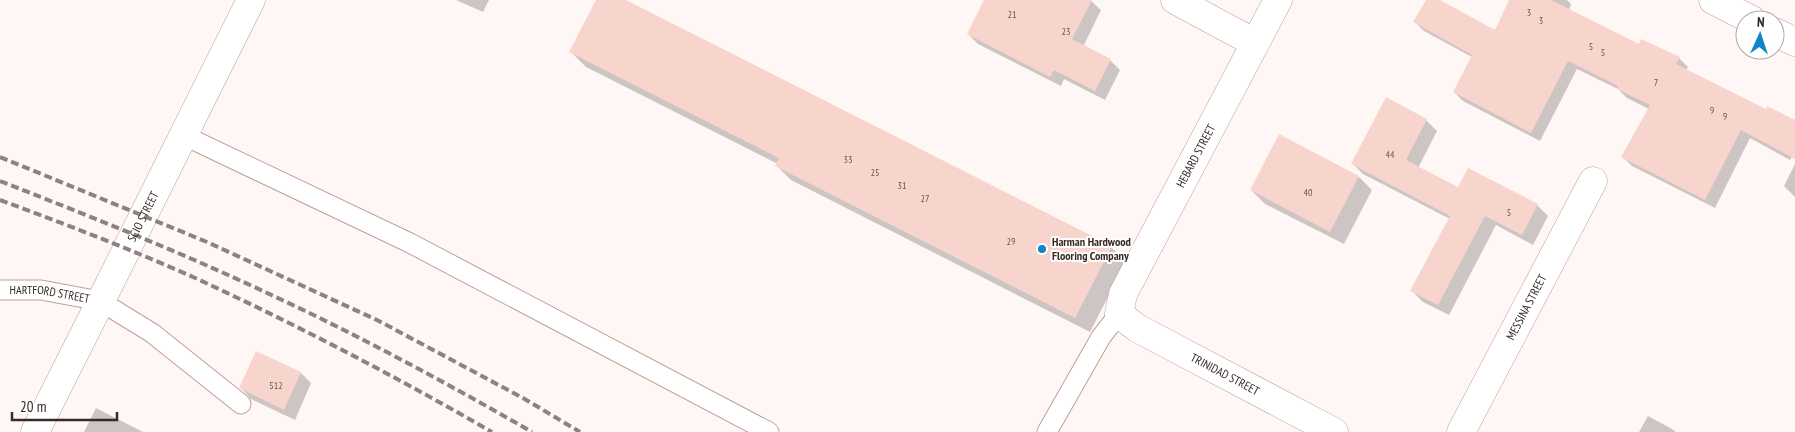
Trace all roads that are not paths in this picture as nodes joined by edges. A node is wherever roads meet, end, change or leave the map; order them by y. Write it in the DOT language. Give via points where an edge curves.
graph roads {
  1 [pos="251,0"];
  2 [pos="1175,0"];
  3 [pos="1278,0"];
  4 [pos="1713,0"];
  5 [pos="1735,11"];
  6 [pos="1256,43"];
  7 [pos="185,136"];
  8 [pos="1594,181"];
  9 [pos="0,290"];
  10 [pos="100,301"];
  11 [pos="1119,314"];
  12 [pos="241,404"];
  13 [pos="35,432"];
  14 [pos="769,432"];
  15 [pos="1047,432"];
  16 [pos="1334,432"];
  17 [pos="1461,432"];
  1 -- 7 [label="street, SCIO STREET"];
  2 -- 6 [label="street"];
  3 -- 6 [label="street, HEBARD STREET"];
  4 -- 5 [label="street"];
  6 -- 11 [label="street, HEBARD STREET" via="1123,294"];
  7 -- 10 [label="street, SCIO STREET"];
  7 -- 14 [label="lane" via="410,243"];
  8 -- 17 [label="street, MESSINA STREET"];
  9 -- 10 [label="lane, HARTFORD STREET" via="41,290"];
  10 -- 12 [label="lane" via="152,333"];
  10 -- 13 [label="street, SCIO STREET"];
  11 -- 15 [label="lane" via="1101,337"];
  11 -- 16 [label="street, TRINIDAD STREET" via="1137,328"];
}
